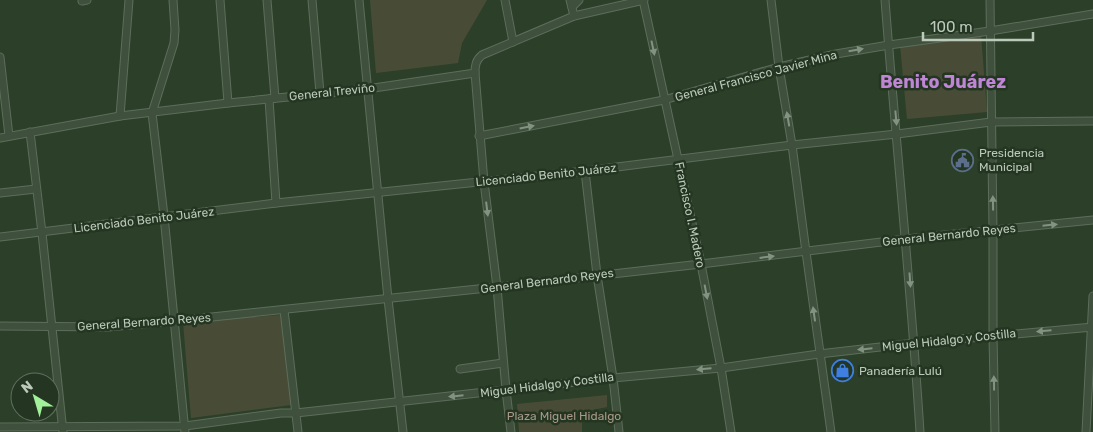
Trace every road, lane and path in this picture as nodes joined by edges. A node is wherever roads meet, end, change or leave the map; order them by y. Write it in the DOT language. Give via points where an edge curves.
graph roads {
  1 [pos="87,0"];
  2 [pos="128,0"];
  3 [pos="173,0"];
  4 [pos="220,0"];
  5 [pos="267,0"];
  6 [pos="312,0"];
  7 [pos="359,0"];
  8 [pos="505,0"];
  9 [pos="579,0"];
  10 [pos="643,0"];
  11 [pos="771,0"];
  12 [pos="885,0"];
  13 [pos="990,0"];
  14 [pos="82,1"];
  15 [pos="571,4"];
  16 [pos="1093,14"];
  17 [pos="574,16"];
  18 [pos="990,31"];
  19 [pos="513,42"];
  20 [pos="889,45"];
  21 [pos="0,57"];
  22 [pos="779,67"];
  23 [pos="475,73"];
  24 [pos="367,89"];
  25 [pos="2,90"];
  26 [pos="320,93"];
  27 [pos="272,98"];
  28 [pos="664,100"];
  29 [pos="228,103"];
  30 [pos="152,113"];
  31 [pos="120,116"];
  32 [pos="1093,121"];
  33 [pos="991,122"];
  34 [pos="30,132"];
  35 [pos="897,134"];
  36 [pos="9,136"];
  37 [pos="479,136"];
  38 [pos="0,138"];
  39 [pos="792,145"];
  40 [pos="678,159"];
  41 [pos="585,171"];
  42 [pos="484,182"];
  43 [pos="36,189"];
  44 [pos="378,192"];
  45 [pos="0,193"];
  46 [pos="276,203"];
  47 [pos="164,216"];
  48 [pos="1093,220"];
  49 [pos="993,231"];
  50 [pos="42,233"];
  51 [pos="0,237"];
  52 [pos="906,239"];
  53 [pos="806,252"];
  54 [pos="701,264"];
  55 [pos="597,275"];
  56 [pos="496,287"];
  57 [pos="1093,296"];
  58 [pos="388,299"];
  59 [pos="284,310"];
  60 [pos="174,321"];
  61 [pos="0,326"];
  62 [pos="52,327"];
  63 [pos="1092,327"];
  64 [pos="993,336"];
  65 [pos="914,343"];
  66 [pos="820,354"];
  67 [pos="503,364"];
  68 [pos="721,368"];
  69 [pos="460,369"];
  70 [pos="613,378"];
  71 [pos="506,390"];
  72 [pos="400,402"];
  73 [pos="296,413"];
  74 [pos="0,427"];
  75 [pos="63,429"];
  76 [pos="185,429"];
  77 [pos="298,432"];
  78 [pos="403,432"];
  79 [pos="511,432"];
  80 [pos="619,432"];
  81 [pos="731,432"];
  82 [pos="831,432"];
  83 [pos="920,432"];
  84 [pos="995,432"];
  85 [pos="1087,432"];
  86 [pos="1093,432"];
  1 -- 14 [label="street"];
  2 -- 31 [label="street"];
  3 -- 30 [label="street" via="174,44"];
  4 -- 29 [label="street"];
  5 -- 27 [label="street"];
  6 -- 26 [label="street"];
  7 -- 24 [label="street"];
  8 -- 19 [label="street"];
  9 -- 15 [label="street"];
  10 -- 17 [label="street"];
  10 -- 28 [label="street, Francisco I. Madero, one-way"];
  11 -- 22 [label="street"];
  12 -- 20 [label="street"];
  13 -- 18 [label="street"];
  15 -- 17 [label="street"];
  16 -- 18 [label="street, General Francisco Javier Mina"];
  17 -- 19 [label="street"];
  18 -- 20 [label="street, General Francisco Javier Mina"];
  18 -- 33 [label="street"];
  19 -- 23 [label="street" via="482,55 475,63"];
  22 -- 20 [label="street, General Francisco Javier Mina, one-way"];
  20 -- 35 [label="street, one-way"];
  21 -- 25 [label="street"];
  22 -- 28 [label="street, General Francisco Javier Mina"];
  39 -- 22 [label="street, one-way"];
  23 -- 24 [label="street, General Treviño"];
  23 -- 37 [label="street"];
  24 -- 26 [label="street, General Treviño"];
  24 -- 44 [label="street"];
  25 -- 36 [label="street"];
  26 -- 27 [label="street, General Treviño"];
  27 -- 29 [label="street, General Treviño"];
  27 -- 46 [label="street"];
  37 -- 28 [label="street, General Francisco Javier Mina, one-way"];
  28 -- 40 [label="street, Francisco I. Madero"];
  29 -- 30 [label="street, General Treviño"];
  30 -- 31 [label="street, General Treviño"];
  30 -- 47 [label="street"];
  31 -- 34 [label="street, General Treviño"];
  32 -- 33 [label="street, Licenciado Benito Juárez"];
  33 -- 35 [label="street, Licenciado Benito Juárez"];
  49 -- 33 [label="street, one-way"];
  34 -- 36 [label="street, General Treviño"];
  34 -- 43 [label="street"];
  35 -- 39 [label="street, Licenciado Benito Juárez"];
  35 -- 52 [label="street"];
  36 -- 38 [label="street, General Treviño"];
  37 -- 42 [label="street"];
  39 -- 40 [label="street, Licenciado Benito Juárez"];
  39 -- 53 [label="street"];
  40 -- 41 [label="street, Licenciado Benito Juárez"];
  40 -- 54 [label="street, Francisco I. Madero"];
  41 -- 42 [label="street, Licenciado Benito Juárez"];
  41 -- 55 [label="street"];
  42 -- 44 [label="street, Licenciado Benito Juárez"];
  42 -- 56 [label="street, one-way"];
  43 -- 45 [label="street"];
  43 -- 50 [label="street"];
  44 -- 46 [label="street, Licenciado Benito Juárez"];
  44 -- 58 [label="street"];
  46 -- 47 [label="street, Licenciado Benito Juárez"];
  47 -- 50 [label="street, Licenciado Benito Juárez"];
  47 -- 60 [label="street"];
  49 -- 48 [label="street, General Bernardo Reyes, one-way"];
  49 -- 52 [label="street, General Bernardo Reyes"];
  49 -- 64 [label="street"];
  50 -- 51 [label="street, Licenciado Benito Juárez"];
  50 -- 62 [label="street"];
  52 -- 53 [label="street, General Bernardo Reyes"];
  52 -- 65 [label="street, one-way"];
  54 -- 53 [label="street, General Bernardo Reyes, one-way"];
  66 -- 53 [label="street, one-way"];
  54 -- 55 [label="street, General Bernardo Reyes"];
  54 -- 68 [label="street, Francisco I. Madero, one-way"];
  55 -- 56 [label="street, General Bernardo Reyes"];
  55 -- 70 [label="street"];
  56 -- 58 [label="street, General Bernardo Reyes"];
  56 -- 67 [label="street"];
  57 -- 63 [label="street"];
  58 -- 59 [label="street, General Bernardo Reyes"];
  58 -- 72 [label="street"];
  59 -- 60 [label="street, General Bernardo Reyes"];
  59 -- 73 [label="street"];
  60 -- 62 [label="street, General Bernardo Reyes" via="108,327"];
  60 -- 76 [label="street"];
  61 -- 62 [label="street, General Bernardo Reyes"];
  62 -- 75 [label="street"];
  63 -- 64 [label="street, Miguel Hidalgo y Costilla, one-way"];
  63 -- 85 [label="street"];
  64 -- 65 [label="street, Miguel Hidalgo y Costilla"];
  84 -- 64 [label="street, one-way"];
  65 -- 66 [label="street, Miguel Hidalgo y Costilla, one-way"];
  65 -- 83 [label="street"];
  66 -- 68 [label="street, Miguel Hidalgo y Costilla"];
  66 -- 82 [label="street"];
  67 -- 69 [label="street"];
  67 -- 71 [label="street"];
  68 -- 70 [label="street, Miguel Hidalgo y Costilla, one-way"];
  68 -- 81 [label="street, Francisco I. Madero"];
  70 -- 71 [label="street, Miguel Hidalgo y Costilla"];
  70 -- 80 [label="street"];
  71 -- 72 [label="street, Miguel Hidalgo y Costilla, one-way"];
  71 -- 79 [label="street"];
  72 -- 73 [label="street, Miguel Hidalgo y Costilla"];
  72 -- 78 [label="street"];
  73 -- 76 [label="street, Miguel Hidalgo y Costilla"];
  73 -- 77 [label="street"];
  74 -- 75 [label="street, Miguel Hidalgo y Costilla"];
  75 -- 76 [label="street, Miguel Hidalgo y Costilla"];
  85 -- 86 [label="street"];
}
